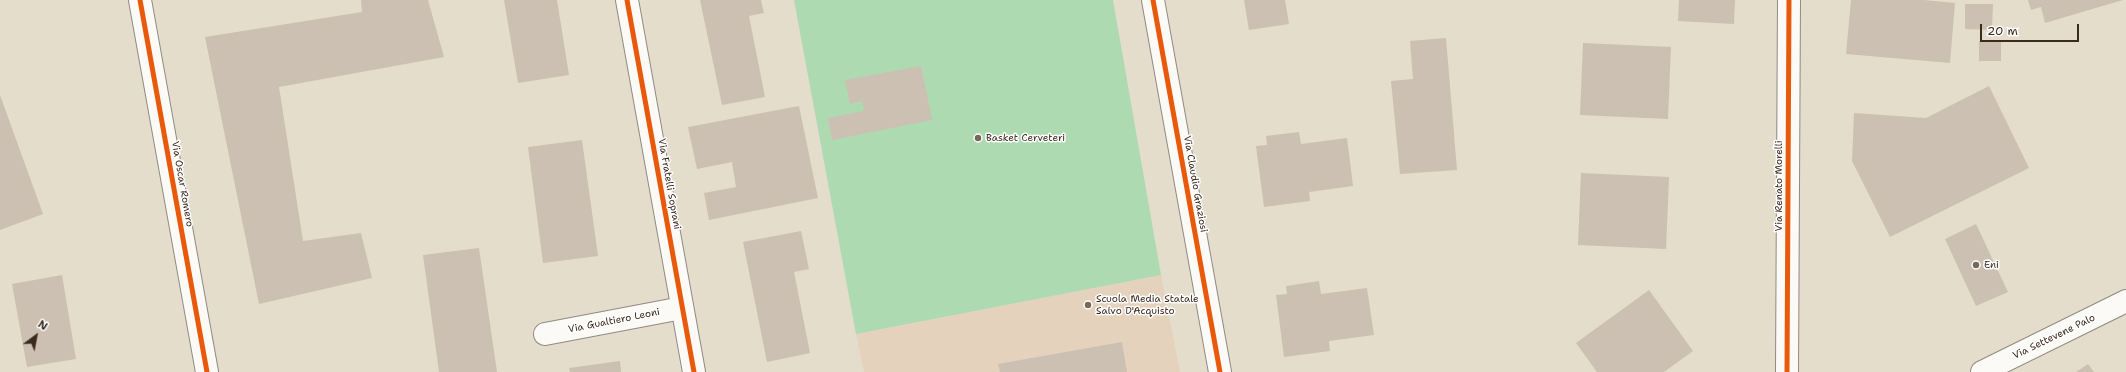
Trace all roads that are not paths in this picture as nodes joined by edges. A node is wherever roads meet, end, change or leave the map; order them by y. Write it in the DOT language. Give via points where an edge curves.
graph roads {
  1 [pos="140,0"];
  2 [pos="627,0"];
  3 [pos="1153,0"];
  4 [pos="1789,0"];
  5 [pos="2126,301"];
  6 [pos="682,308"];
  7 [pos="545,334"];
  8 [pos="207,372"];
  9 [pos="694,372"];
  10 [pos="1220,372"];
  11 [pos="1787,372"];
  12 [pos="1982,372"];
  1 -- 8 [label="street, Via Oscar Romero"];
  2 -- 6 [label="street, Via Fratelli Soprani"];
  3 -- 10 [label="street, Via Claudio Graziosi"];
  4 -- 11 [label="street, Via Renato Morelli"];
  5 -- 12 [label="street, Via Settevene Palo"];
  6 -- 7 [label="street, Via Gualtiero Leoni"];
  6 -- 9 [label="street, Via Fratelli Soprani"];
}
